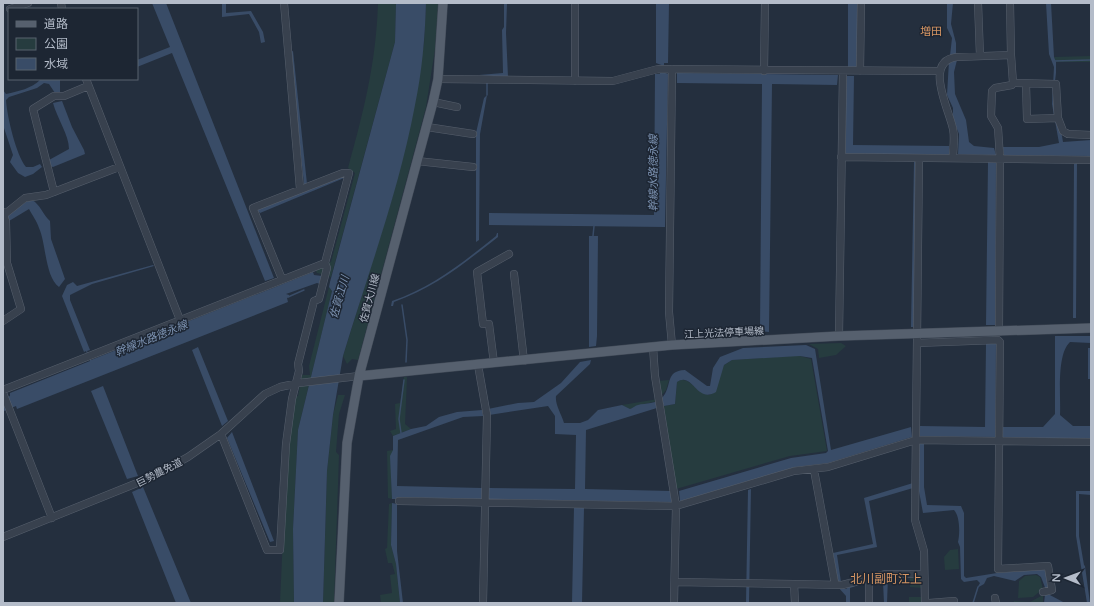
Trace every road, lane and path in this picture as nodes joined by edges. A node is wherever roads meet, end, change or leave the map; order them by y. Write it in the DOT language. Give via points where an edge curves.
graph roads {
  1 [pos="28,3"];
  2 [pos="284,3"];
  3 [pos="443,3"];
  4 [pos="576,3"];
  5 [pos="765,3"];
  6 [pos="861,3"];
  7 [pos="978,3"];
  8 [pos="1010,3"];
  9 [pos="13,8"];
  10 [pos="1011,54"];
  11 [pos="980,56"];
  12 [pos="665,69"];
  13 [pos="764,71"];
  14 [pos="843,71"];
  15 [pos="860,71"];
  16 [pos="940,71"];
  17 [pos="438,79"];
  18 [pos="574,81"];
  19 [pos="87,83"];
  20 [pos="1013,83"];
  21 [pos="1026,84"];
  22 [pos="433,102"];
  23 [pos="457,107"];
  24 [pos="1055,118"];
  25 [pos="427,127"];
  26 [pos="473,134"];
  27 [pos="1091,135"];
  28 [pos="953,152"];
  29 [pos="841,157"];
  30 [pos="919,158"];
  31 [pos="1000,158"];
  32 [pos="1091,160"];
  33 [pos="417,161"];
  34 [pos="119,167"];
  35 [pos="473,167"];
  36 [pos="300,189"];
  37 [pos="54,192"];
  38 [pos="4,213"];
  39 [pos="509,254"];
  40 [pos="325,263"];
  41 [pos="514,274"];
  42 [pos="282,279"];
  43 [pos="180,320"];
  44 [pos="3,321"];
  45 [pos="1091,328"];
  46 [pos="999,332"];
  47 [pos="839,336"];
  48 [pos="917,338"];
  49 [pos="672,345"];
  50 [pos="653,347"];
  51 [pos="524,360"];
  52 [pos="494,364"];
  53 [pos="478,365"];
  54 [pos="359,376"];
  55 [pos="297,383"];
  56 [pos="4,394"];
  57 [pos="221,434"];
  58 [pos="916,434"];
  59 [pos="999,435"];
  60 [pos="1091,442"];
  61 [pos="814,470"];
  62 [pos="485,497"];
  63 [pos="675,500"];
  64 [pos="399,501"];
  65 [pos="52,518"];
  66 [pos="3,538"];
  67 [pos="923,574"];
  68 [pos="869,581"];
  69 [pos="675,582"];
  70 [pos="794,584"];
  71 [pos="838,585"];
  72 [pos="1046,591"];
  73 [pos="954,601"];
  74 [pos="339,603"];
  75 [pos="483,603"];
  76 [pos="674,603"];
  77 [pos="795,603"];
  78 [pos="869,603"];
  79 [pos="925,603"];
  80 [pos="929,603"];
  1 -- 9 [label="street"];
  2 -- 36 [label="street"];
  3 -- 17 [label="main road, 佐賀大川線"];
  4 -- 18 [label="street"];
  5 -- 13 [label="street"];
  6 -- 15 [label="street"];
  7 -- 11 [label="street"];
  8 -- 10 [label="street"];
  10 -- 11 [label="street"];
  10 -- 20 [label="street"];
  11 -- 16 [label="street" via="949,58"];
  12 -- 13 [label="street"];
  12 -- 18 [label="street" via="613,81"];
  12 -- 49 [label="street" via="669,312"];
  13 -- 14 [label="street"];
  14 -- 15 [label="street"];
  14 -- 29 [label="street"];
  15 -- 16 [label="street"];
  16 -- 28 [label="street" via="939,83 954,132"];
  17 -- 18 [label="street"];
  17 -- 22 [label="main road, 佐賀大川線"];
  19 -- 34 [label="street"];
  19 -- 37 [label="street" via="64,96 54,96 33,109"];
  20 -- 21 [label="street"];
  20 -- 31 [label="street" via="992,91 991,116 998,128"];
  21 -- 24 [label="street" via="1054,84"];
  21 -- 24 [label="street" via="1027,119"];
  22 -- 23 [label="street"];
  22 -- 25 [label="main road, 佐賀大川線"];
  24 -- 27 [label="street" via="1065,133"];
  25 -- 26 [label="street"];
  25 -- 33 [label="main road, 佐賀大川線"];
  28 -- 30 [label="street"];
  28 -- 31 [label="street"];
  29 -- 30 [label="street"];
  29 -- 47 [label="street"];
  30 -- 48 [label="street"];
  31 -- 32 [label="street"];
  31 -- 46 [label="street"];
  33 -- 35 [label="street"];
  33 -- 54 [label="main road, 佐賀大川線"];
  34 -- 37 [label="street"];
  34 -- 43 [label="street"];
  36 -- 40 [label="street" via="349,173"];
  36 -- 42 [label="street" via="253,208"];
  37 -- 38 [label="street" via="46,196 25,198"];
  38 -- 44 [label="street" via="7,263 21,309"];
  39 -- 52 [label="street" via="477,272 483,324 489,324"];
  40 -- 42 [label="street"];
  40 -- 55 [label="street" via="327,268 323,285 319,299 314,301 298,364"];
  41 -- 51 [label="street"];
  42 -- 43 [label="street"];
  43 -- 56 [label="street" via="89,356"];
  45 -- 46 [label="main road, 江上光法停車場線"];
  46 -- 48 [label="main road, 江上光法停車場線"];
  47 -- 48 [label="main road, 江上光法停車場線"];
  47 -- 49 [label="main road, 江上光法停車場線"];
  48 -- 58 [label="street"];
  48 -- 59 [label="street" via="1000,342"];
  49 -- 50 [label="main road, 江上光法停車場線"];
  50 -- 51 [label="main road, 江上光法停車場線"];
  50 -- 63 [label="street" via="655,376"];
  51 -- 52 [label="main road, 江上光法停車場線"];
  52 -- 53 [label="main road, 江上光法停車場線"];
  53 -- 54 [label="main road, 江上光法停車場線"];
  53 -- 62 [label="street" via="487,416"];
  54 -- 55 [label="street, 巨勢農免道"];
  54 -- 74 [label="main road, 佐賀大川線" via="347,443"];
  55 -- 57 [label="street, 巨勢農免道" via="265,394"];
  55 -- 57 [label="street" via="286,444 280,550 267,550"];
  56 -- 65 [label="street"];
  57 -- 65 [label="street, 巨勢農免道" via="188,457 152,477"];
  58 -- 59 [label="street"];
  58 -- 61 [label="street"];
  58 -- 67 [label="street" via="915,520 924,551"];
  59 -- 60 [label="street"];
  59 -- 72 [label="street" via="998,569 1048,566 1052,590"];
  61 -- 63 [label="street" via="794,471"];
  61 -- 71 [label="street"];
  62 -- 63 [label="street" via="579,504"];
  62 -- 64 [label="street"];
  62 -- 75 [label="street"];
  63 -- 69 [label="street"];
  65 -- 66 [label="street, 巨勢農免道"];
  67 -- 68 [label="street" via="886,574"];
  67 -- 79 [label="street"];
  68 -- 71 [label="street"];
  68 -- 78 [label="street"];
  69 -- 70 [label="street"];
  69 -- 76 [label="street"];
  70 -- 71 [label="street"];
  70 -- 77 [label="street"];
  73 -- 80 [label="street"];
}
